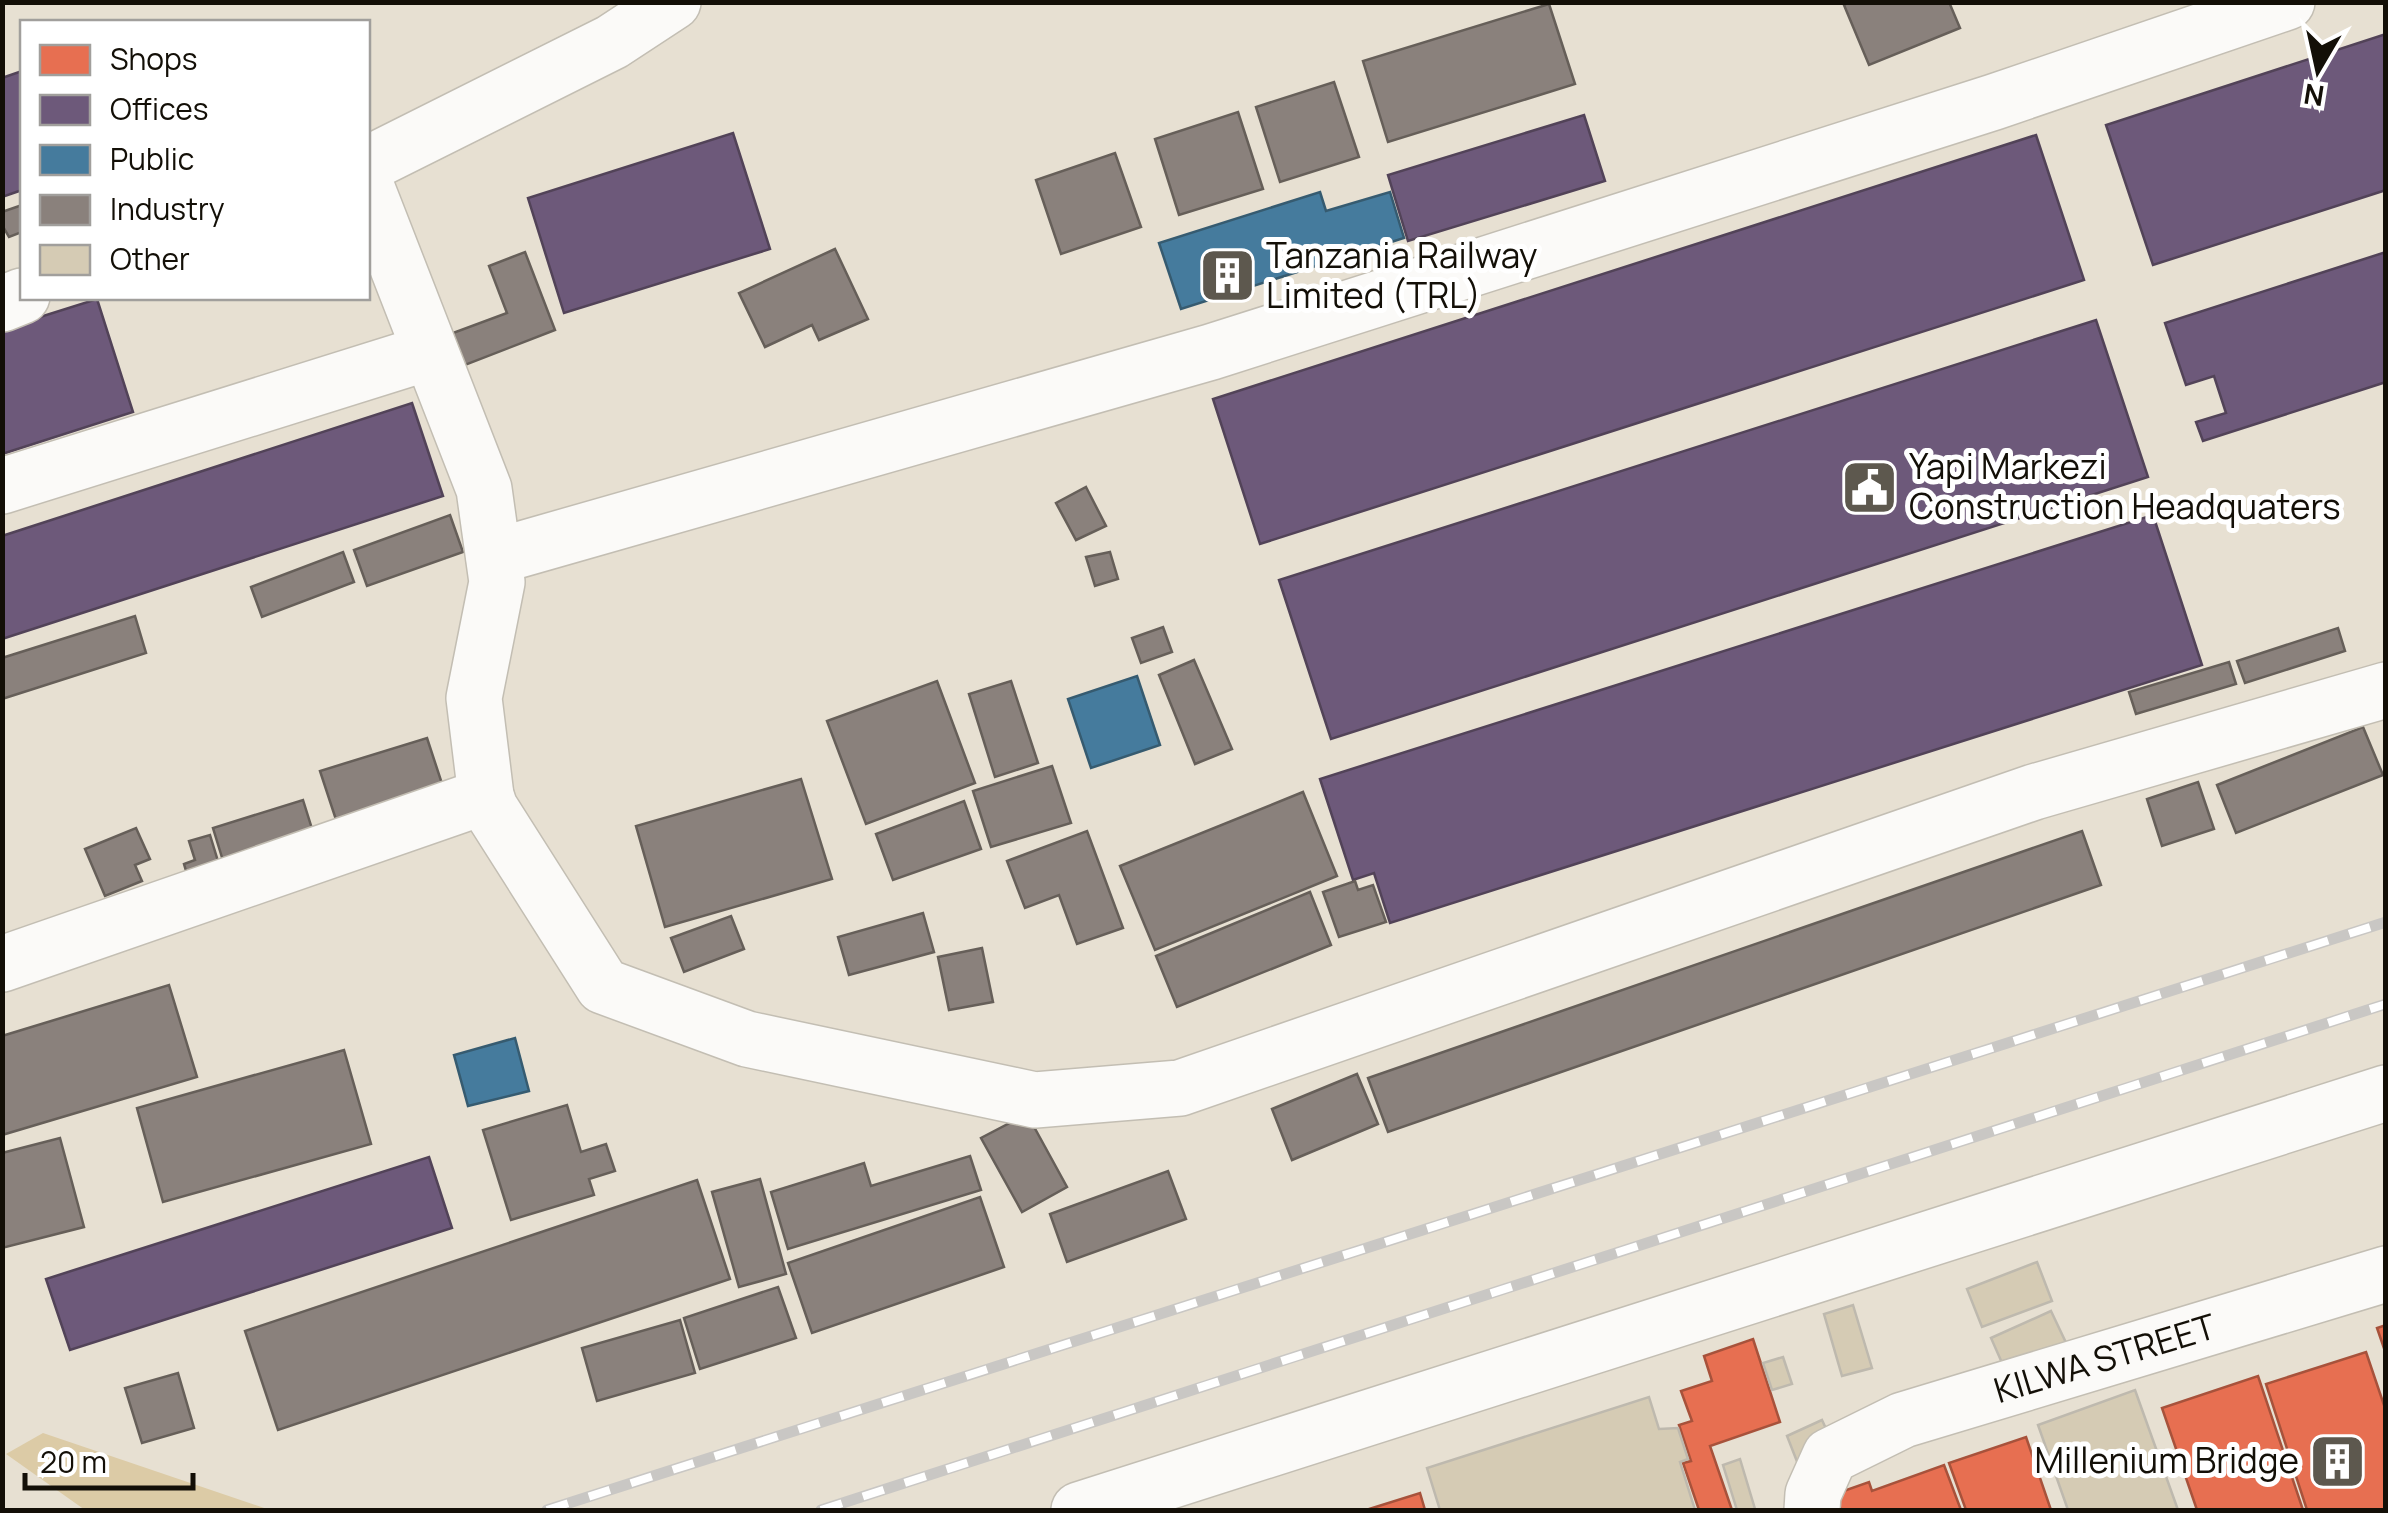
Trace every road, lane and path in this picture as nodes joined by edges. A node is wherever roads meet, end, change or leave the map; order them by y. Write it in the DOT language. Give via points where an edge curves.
graph roads {
  1 [pos="674,2"];
  2 [pos="2288,2"];
  3 [pos="370,163"];
  4 [pos="370,195"];
  5 [pos="430,352"];
  6 [pos="2,486"];
  7 [pos="494,557"];
  8 [pos="2386,690"];
  9 [pos="486,796"];
  10 [pos="2,964"];
  11 [pos="2386,1093"];
  12 [pos="2386,1274"];
  13 [pos="1079,1510"];
  14 [pos="1812,1510"];
  1 -- 3 [label="street" via="612,42"];
  2 -- 7 [label="street" via="1210,352"];
  4 -- 5 [label="street"];
  5 -- 6 [label="street"];
  5 -- 7 [label="street" via="484,489"];
  7 -- 9 [label="street" via="497,582 474,698"];
  8 -- 9 [label="street" via="2034,792 1180,1088 1034,1100 747,1039 603,986"];
  9 -- 10 [label="street"];
  11 -- 13 [label="street"];
  12 -- 14 [label="street, KILWA STREET" via="1903,1420 1830,1456"];
}
